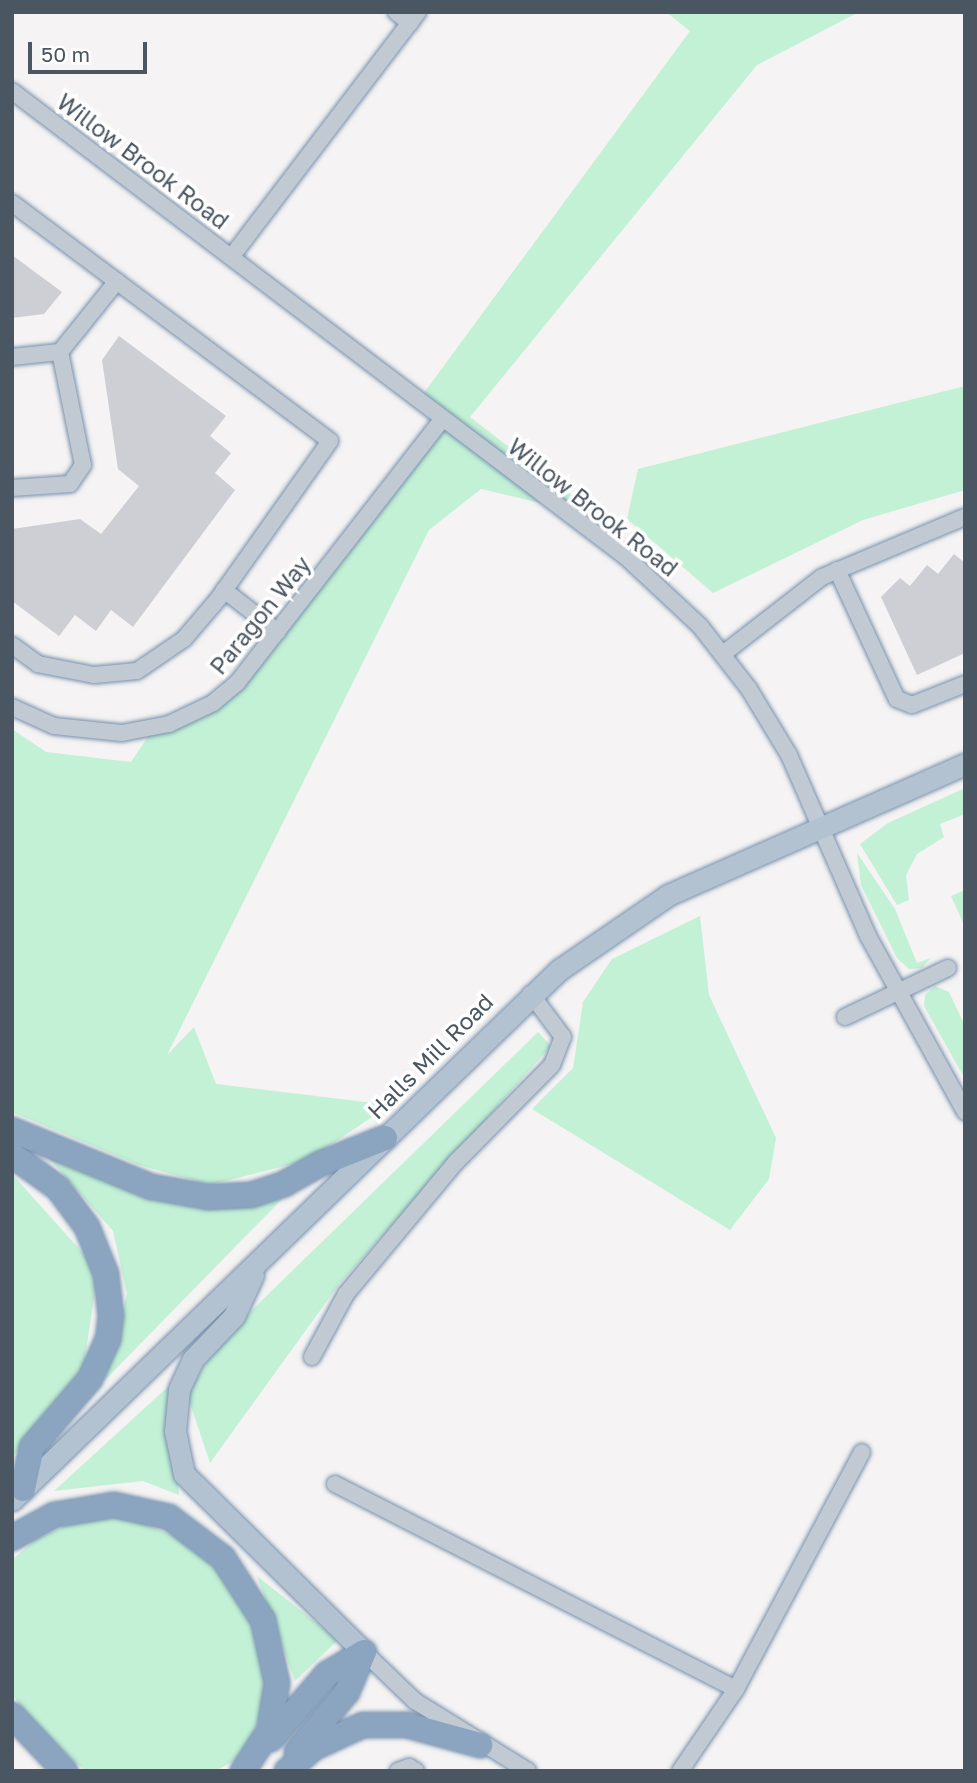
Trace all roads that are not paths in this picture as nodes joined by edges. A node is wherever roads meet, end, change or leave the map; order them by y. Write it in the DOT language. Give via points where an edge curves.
graph roads {
  1 [pos="396,12"];
  2 [pos="414,18"];
  3 [pos="12,91"];
  4 [pos="12,203"];
  5 [pos="232,256"];
  6 [pos="117,281"];
  7 [pos="60,352"];
  8 [pos="12,356"];
  9 [pos="442,419"];
  10 [pos="12,488"];
  11 [pos="965,517"];
  12 [pos="837,570"];
  13 [pos="224,590"];
  14 [pos="278,632"];
  15 [pos="12,645"];
  16 [pos="723,654"];
  17 [pos="965,684"];
  18 [pos="12,707"];
  19 [pos="965,764"];
  20 [pos="820,828"];
  21 [pos="948,968"];
  22 [pos="898,991"];
  23 [pos="531,994"];
  24 [pos="845,1017"];
  25 [pos="965,1112"];
  26 [pos="12,1130"];
  27 [pos="385,1138"];
  28 [pos="12,1155"];
  29 [pos="261,1261"];
  30 [pos="312,1357"];
  31 [pos="862,1452"];
  32 [pos="335,1484"];
  33 [pos="18,1494"];
  34 [pos="12,1538"];
  35 [pos="364,1652"];
  36 [pos="736,1689"];
  37 [pos="12,1715"];
  38 [pos="12,1729"];
  39 [pos="480,1745"];
  40 [pos="44,1771"];
  41 [pos="65,1771"];
  42 [pos="243,1771"];
  43 [pos="286,1771"];
  44 [pos="398,1771"];
  45 [pos="416,1771"];
  46 [pos="528,1771"];
  47 [pos="680,1771"];
  1 -- 2 [label="street"];
  2 -- 5 [label="street"];
  3 -- 5 [label="street, Willow Brook Road"];
  4 -- 6 [label="street"];
  5 -- 9 [label="street, Willow Brook Road"];
  6 -- 7 [label="street"];
  6 -- 13 [label="street" via="330,441"];
  7 -- 8 [label="street"];
  7 -- 10 [label="street" via="83,465 70,484"];
  9 -- 14 [label="street, Paragon Way"];
  9 -- 16 [label="street, Willow Brook Road" via="645,573"];
  11 -- 12 [label="street"];
  12 -- 16 [label="street"];
  12 -- 17 [label="street" via="897,699 912,705"];
  13 -- 14 [label="street"];
  13 -- 15 [label="street" via="184,639 137,671 94,675 38,664"];
  14 -- 18 [label="street, Paragon Way" via="226,692 185,718 161,726 122,733 79,732"];
  16 -- 20 [label="street, Willow Brook Road" via="789,755"];
  19 -- 20 [label="main road, Halls Mill Road"];
  20 -- 22 [label="street, Willow Brook Road" via="867,936"];
  20 -- 23 [label="main road, Halls Mill Road" via="650,905"];
  21 -- 22 [label="street"];
  22 -- 24 [label="street"];
  22 -- 25 [label="street, Willow Brook Road"];
  23 -- 27 [label="main road, Halls Mill Road"];
  23 -- 30 [label="street" via="563,1037 552,1065 456,1162 346,1294"];
  26 -- 27 [label="highway" via="152,1187 209,1197 262,1191"];
  27 -- 29 [label="main road, Halls Mill Road"];
  28 -- 33 [label="highway" via="58,1188 87,1227 106,1274 111,1316 104,1349 90,1379 32,1447"];
  29 -- 33 [label="main road, Halls Mill Road"];
  29 -- 35 [label="main road" via="234,1316 193,1359 179,1389 175,1431 184,1474"];
  31 -- 36 [label="street"];
  32 -- 36 [label="street"];
  34 -- 42 [label="highway" via="54,1515 114,1504 169,1517 223,1558 263,1620 277,1683 269,1731"];
  35 -- 39 [label="street" via="415,1701"];
  35 -- 42 [label="highway" via="327,1674"];
  35 -- 43 [label="highway" via="347,1692"];
  36 -- 47 [label="street"];
  37 -- 41 [label="highway"];
  38 -- 40 [label="highway"];
  39 -- 43 [label="highway" via="407,1725 363,1725 315,1747"];
  39 -- 46 [label="street"];
  44 -- 45 [label="street" via="409,1767"];
}
